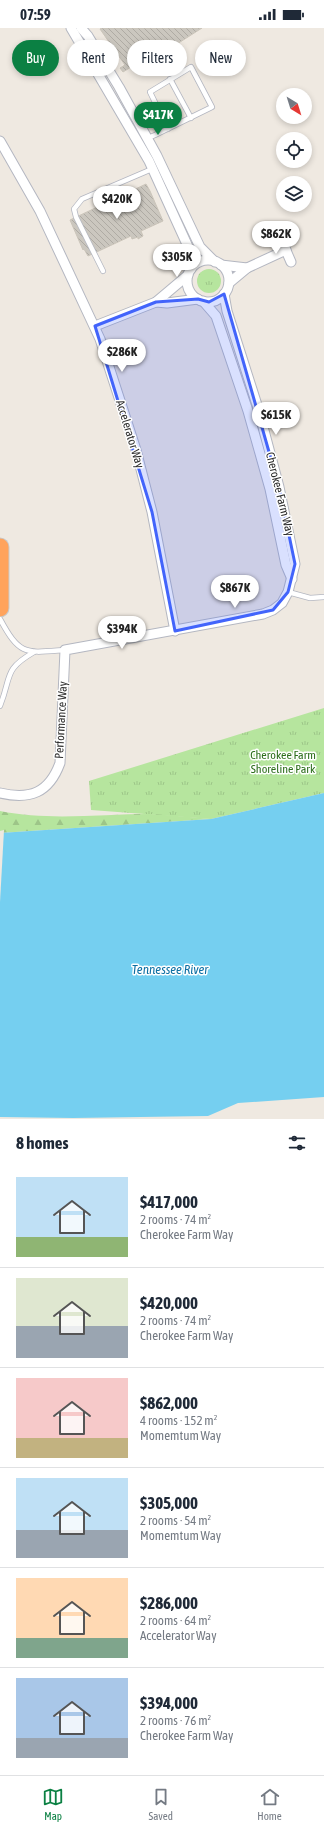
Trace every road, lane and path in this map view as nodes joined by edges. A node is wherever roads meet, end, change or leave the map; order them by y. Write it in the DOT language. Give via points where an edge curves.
graph roads {
  1 [pos="71,28"];
  2 [pos="81,28"];
  3 [pos="170,79"];
  4 [pos="191,118"];
  5 [pos="168,129"];
  6 [pos="148,138"];
  7 [pos="0,140"];
  8 [pos="152,168"];
  9 [pos="281,239"];
  10 [pos="286,250"];
  11 [pos="291,262"];
  12 [pos="218,263"];
  13 [pos="247,268"];
  14 [pos="102,271"];
  15 [pos="190,272"];
  16 [pos="229,283"];
  17 [pos="224,294"];
  18 [pos="200,300"];
  19 [pos="156,302"];
  20 [pos="95,326"];
  21 [pos="0,547"];
  22 [pos="292,579"];
  23 [pos="288,592"];
  24 [pos="324,597"];
  25 [pos="0,608"];
  26 [pos="0,619"];
  27 [pos="175,631"];
  28 [pos="65,650"];
  29 [pos="34,652"];
  30 [pos="0,706"];
  31 [pos="0,793"];
  1 -- 8 [label="street"];
  2 -- 6 [label="street"];
  3 -- 4 [label="lane"];
  3 -- 4 [label="lane" via="191,67 212,107"];
  3 -- 5 [label="lane" via="150,92"];
  4 -- 5 [label="lane"];
  5 -- 6 [label="lane"];
  6 -- 12 [label="street" via="200,247"];
  7 -- 20 [label="street, Accelerator Way" via="40,211"];
  8 -- 14 [label="lane" via="82,200 74,209"];
  8 -- 15 [label="street" via="190,251"];
  9 -- 10 [label="street"];
  10 -- 11 [label="street"];
  10 -- 13 [label="street"];
  12 -- 13 [label="street"];
  12 -- 15 [label="street" via="202,261"];
  12 -- 16 [label="street" via="226,270"];
  13 -- 16 [label="street"];
  15 -- 18 [label="street" via="189,289"];
  15 -- 19 [label="street"];
  16 -- 17 [label="street"];
  17 -- 18 [label="street" via="214,301"];
  17 -- 22 [label="street, Cherokee Farm Way" via="280,487 295,564"];
  18 -- 19 [label="street"];
  18 -- 22 [label="street, Cherokee Farm Way" via="216,316 248,410 270,489 286,566"];
  19 -- 20 [label="street"];
  20 -- 27 [label="street, Accelerator Way" via="136,450 152,512"];
  21 -- 25 [label="highway"];
  22 -- 23 [label="street, Cherokee Farm Way"];
  23 -- 24 [label="lane" via="310,598"];
  23 -- 27 [label="street, Cherokee Farm Way" via="282,603 263,614"];
  26 -- 29 [label="lane, Cherokee Farm Way" via="11,640"];
  27 -- 28 [label="street, Cherokee Farm Way"];
  28 -- 29 [label="lane, Cherokee Farm Way"];
  28 -- 31 [label="street, Performance Way" via="60,763 56,773 45,788 35,793 23,796"];
  29 -- 30 [label="lane, Cherokee Farm Way" via="12,668"];
}
